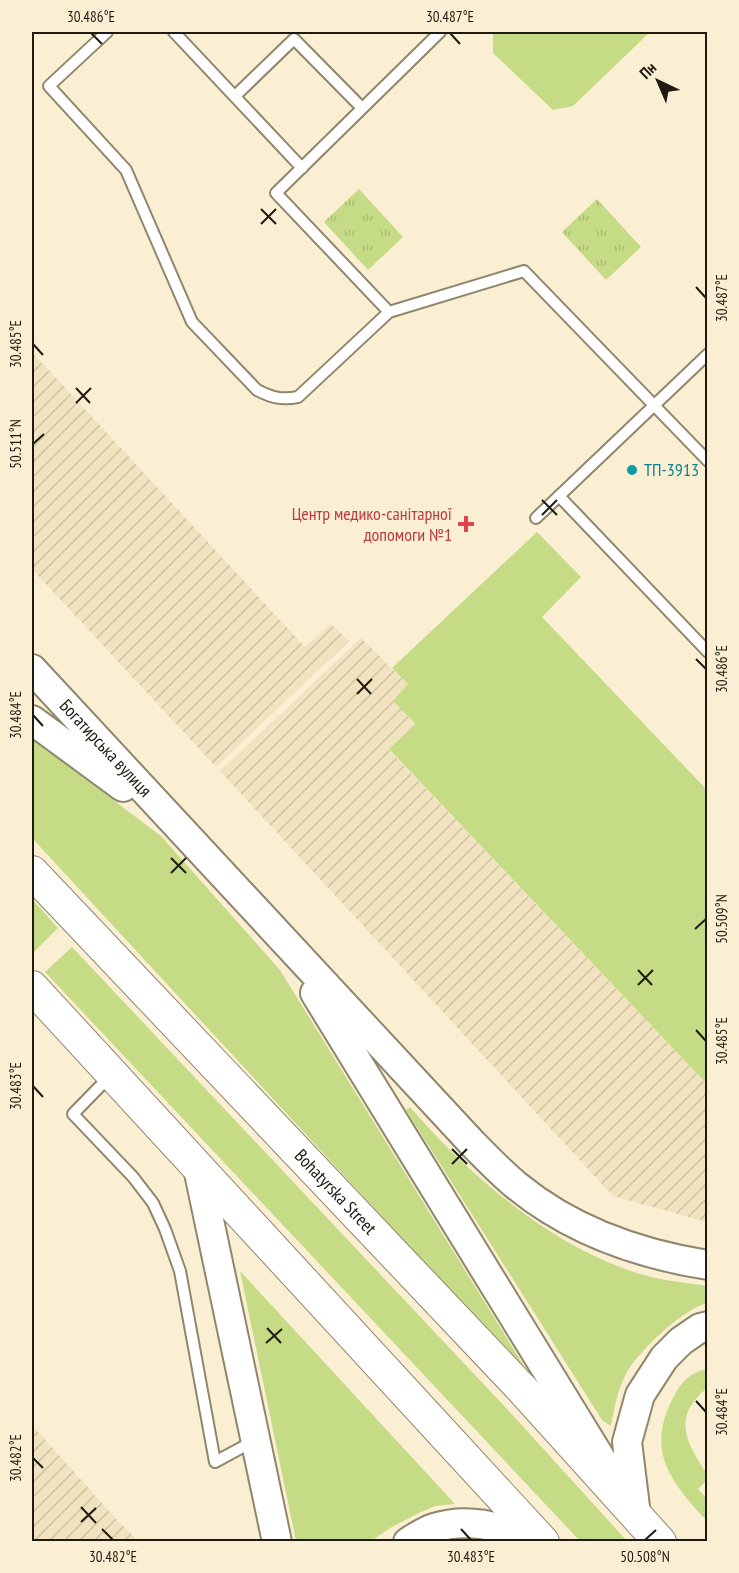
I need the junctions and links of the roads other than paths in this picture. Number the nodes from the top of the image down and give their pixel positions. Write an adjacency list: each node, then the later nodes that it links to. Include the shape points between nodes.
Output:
1 (107, 32): 7 (lane, via 49,86 126,170 192,322 257,390 270,398 298,397)
2 (174, 32): 4 (lane)
3 (440, 32): 5 (lane)
4 (235, 96): 5 (lane, via 294,39); 6 (lane)
5 (362, 108): 6 (lane)
6 (302, 168): 7 (lane, via 276,193)
7 (389, 312): 9 (lane, via 524,271)
8 (708, 354): 9 (lane)
9 (654, 406): 10 (lane); 11 (lane)
10 (708, 461)
11 (559, 496): 12 (lane); 13 (lane)
12 (536, 518)
13 (708, 652)
14 (32, 669): 16 (main road, Богатирська вулиця)
15 (32, 720): 16 (main road)
16 (180, 829): 18 (main road, Bohatyrska Street)
17 (32, 872): 25 (main road, Bohatyrska Street, via 522,1389)
18 (283, 941): 22 (main road, Bohatyrska Street, via 516,1186 553,1212 596,1234 647,1253); 25 (main road, Bohatyrska Street)
19 (32, 987): 20 (main road)
20 (112, 1074): 21 (main road); 24 (lane, via 73,1114 133,1177 153,1203 165,1229 180,1271 214,1462)
21 (198, 1168): 24 (main road); 29 (main road)
22 (708, 1265)
23 (705, 1329): 25 (main road, via 681,1341 664,1358 640,1395 627,1442)
24 (255, 1441): 26 (main road)
25 (636, 1515): 30 (main road, Bohatyrska Street)
26 (277, 1542)
27 (408, 1542): 28 (main road, via 434,1528 470,1522 517,1534)
28 (529, 1542)
29 (543, 1542)
30 (660, 1542)

